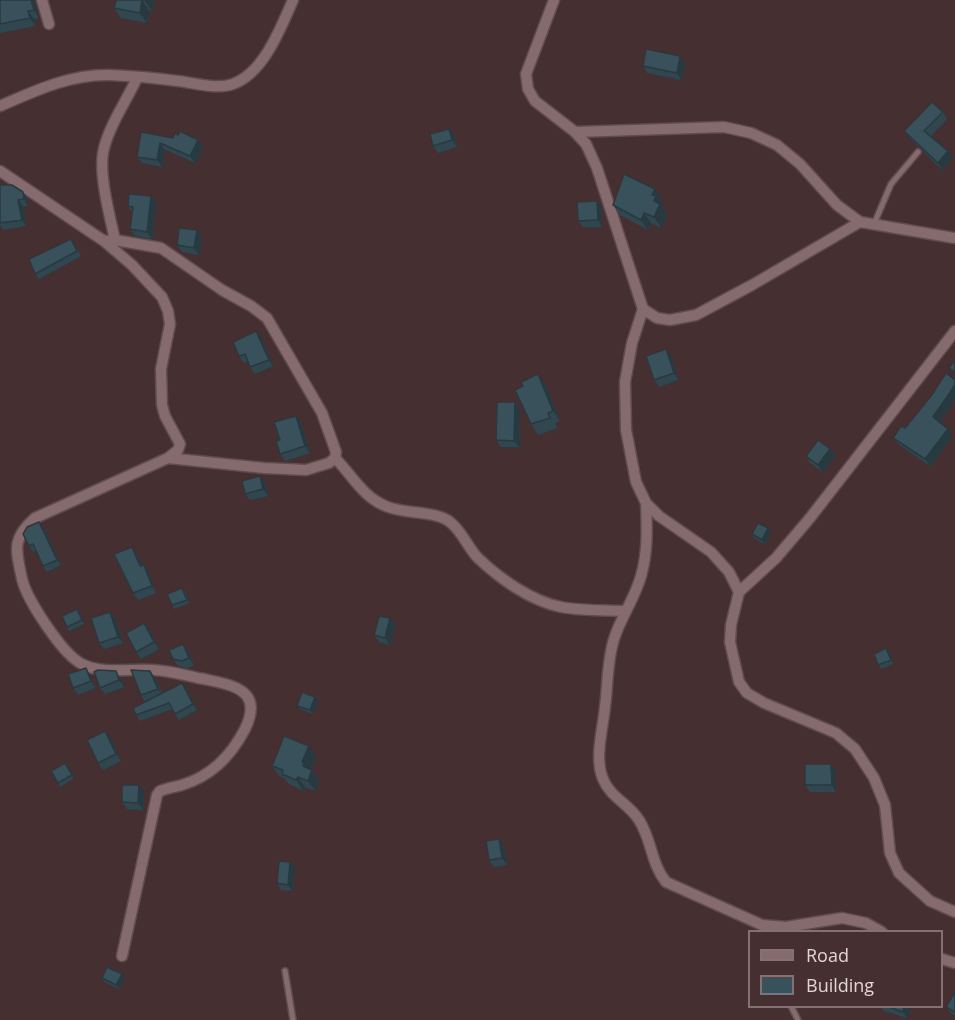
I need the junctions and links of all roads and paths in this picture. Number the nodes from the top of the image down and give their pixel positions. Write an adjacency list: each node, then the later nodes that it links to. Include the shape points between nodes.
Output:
1 (42, 0): 4 (street)
2 (293, 0): 5 (street, via 270,47 247,75 234,84)
3 (554, 0): 7 (street, via 526,74 528,89 535,101)
4 (49, 24)
5 (138, 78): 6 (street, via 77,78 35,90); 13 (street, via 103,153)
6 (1, 107)
7 (575, 132): 10 (street, via 724,127 751,133 777,145 837,205); 14 (street, via 597,168)
8 (918, 152): 11 (lane, via 891,184)
9 (0, 171): 13 (street)
10 (860, 222): 11 (street); 14 (street, via 696,315 670,320 657,318)
11 (874, 224): 12 (street)
12 (955, 237)
13 (110, 241): 16 (street, via 162,297 168,311 170,324 161,369 162,405 180,444); 17 (street, via 161,248 267,318 322,413 333,440)
14 (643, 309): 18 (street, via 625,382 626,430 636,482)
15 (955, 331): 19 (street, via 810,518 776,558)
16 (168, 458): 17 (street, via 306,470); 24 (street, via 35,518 22,529 17,546 24,587 35,609 81,664 156,670 234,685 245,692 251,706 236,745 215,769 157,795)
17 (335, 458): 20 (street, via 363,493 374,500 389,508 451,522 484,564 525,592 560,606)
18 (646, 503): 19 (street, via 711,552 729,572); 20 (street, via 647,552)
19 (739, 592): 21 (street, via 730,642 739,682 747,693 764,703 836,733 855,749 874,778 885,805 890,853 899,873 930,901)
20 (625, 612): 22 (street, via 607,669 601,770 609,790 638,819 658,872 666,882 762,925)
21 (955, 912)
22 (810, 927): 23 (street, via 842,918)
23 (878, 930)
24 (122, 956)
25 (285, 971): 26 (lane)
26 (294, 1020)

